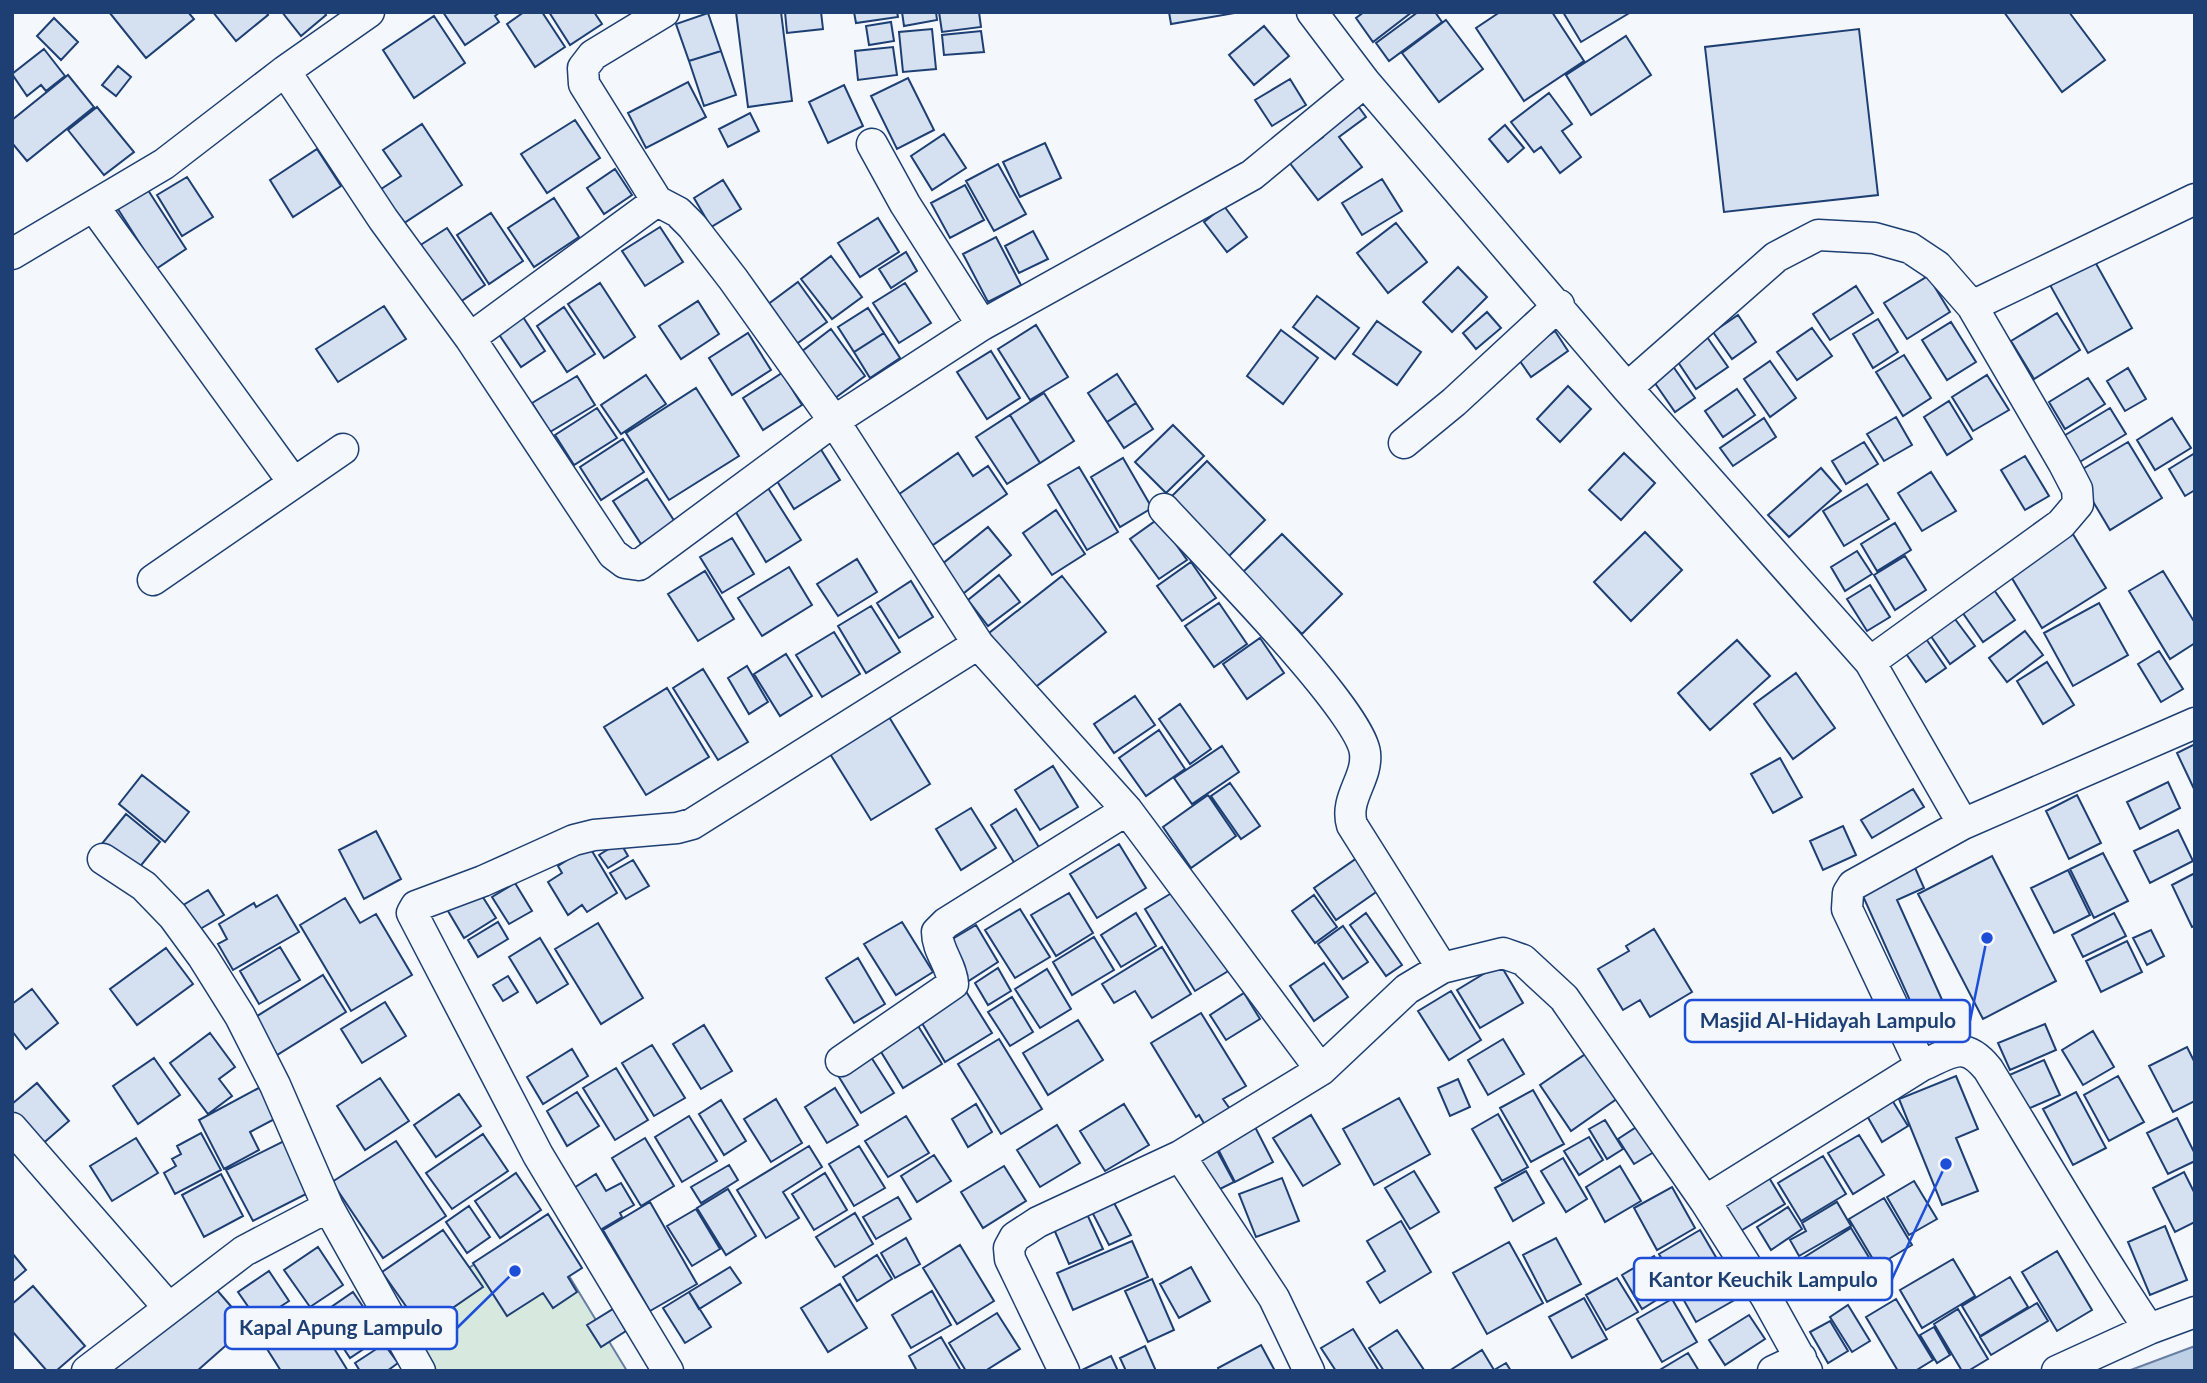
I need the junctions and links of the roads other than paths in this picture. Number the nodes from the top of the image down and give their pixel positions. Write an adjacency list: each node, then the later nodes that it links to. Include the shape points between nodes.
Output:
1 (369, 12): 4 (street)
2 (664, 12): 8 (street, via 593,55 583,68 584,84)
3 (1312, 12): 5 (street)
4 (285, 71): 9 (street, via 164,164); 14 (street, via 383,219)
5 (1365, 82): 11 (street); 13 (street, via 1252,175)
6 (872, 144): 13 (street)
7 (2195, 199): 12 (street)
8 (657, 201): 14 (street); 16 (street, via 692,226)
9 (94, 207): 10 (street); 19 (street)
10 (12, 254)
11 (1559, 305): 15 (street); 17 (street)
12 (1972, 306): 15 (street, via 1937,266 1910,248 1874,238 1818,235 1776,257); 23 (street, via 2064,464 2077,489 2078,503 2061,524)
13 (982, 325): 16 (street)
14 (470, 338): 16 (street, via 613,554 625,563 639,565 666,548)
15 (1627, 387): 23 (street)
16 (834, 421): 22 (street)
17 (1404, 443)
18 (343, 449): 19 (street)
19 (293, 482): 21 (street)
20 (1164, 509): 28 (street, via 1321,680 1360,738 1365,753 1351,801 1352,825)
21 (153, 580)
22 (978, 645): 25 (street); 42 (street, via 692,824 574,840 416,906 412,912 538,1155)
23 (1870, 662): 26 (street)
24 (2195, 723): 26 (street)
25 (1127, 810): 29 (street, via 946,923 937,932 937,941 953,984); 31 (street)
26 (1963, 824): 30 (street, via 1853,885 1848,893 1847,909)
27 (103, 859): 35 (street, via 145,886 204,957 275,1085)
28 (1442, 968): 31 (street, via 1406,989); 34 (street, via 1503,953 1523,960 1542,975 1592,1037)
29 (841, 1061)
30 (1921, 1066): 34 (street); 38 (street, via 1957,1050 1978,1056)
31 (1321, 1070): 33 (street)
32 (12, 1128): 36 (street)
33 (1180, 1157): 43 (street, via 1038,1222 1015,1237 1009,1248 1010,1259); 44 (street, via 1274,1298)
34 (1705, 1201): 39 (street)
35 (328, 1207): 36 (street, via 244,1251); 41 (street)
36 (168, 1307): 40 (street)
37 (2195, 1312): 38 (street)
38 (2149, 1329): 46 (street)
39 (1804, 1364): 45 (street)
40 (87, 1371)
41 (420, 1371)
42 (668, 1371)
43 (1064, 1371)
44 (1309, 1371)
45 (1773, 1371)
46 (2057, 1371)

